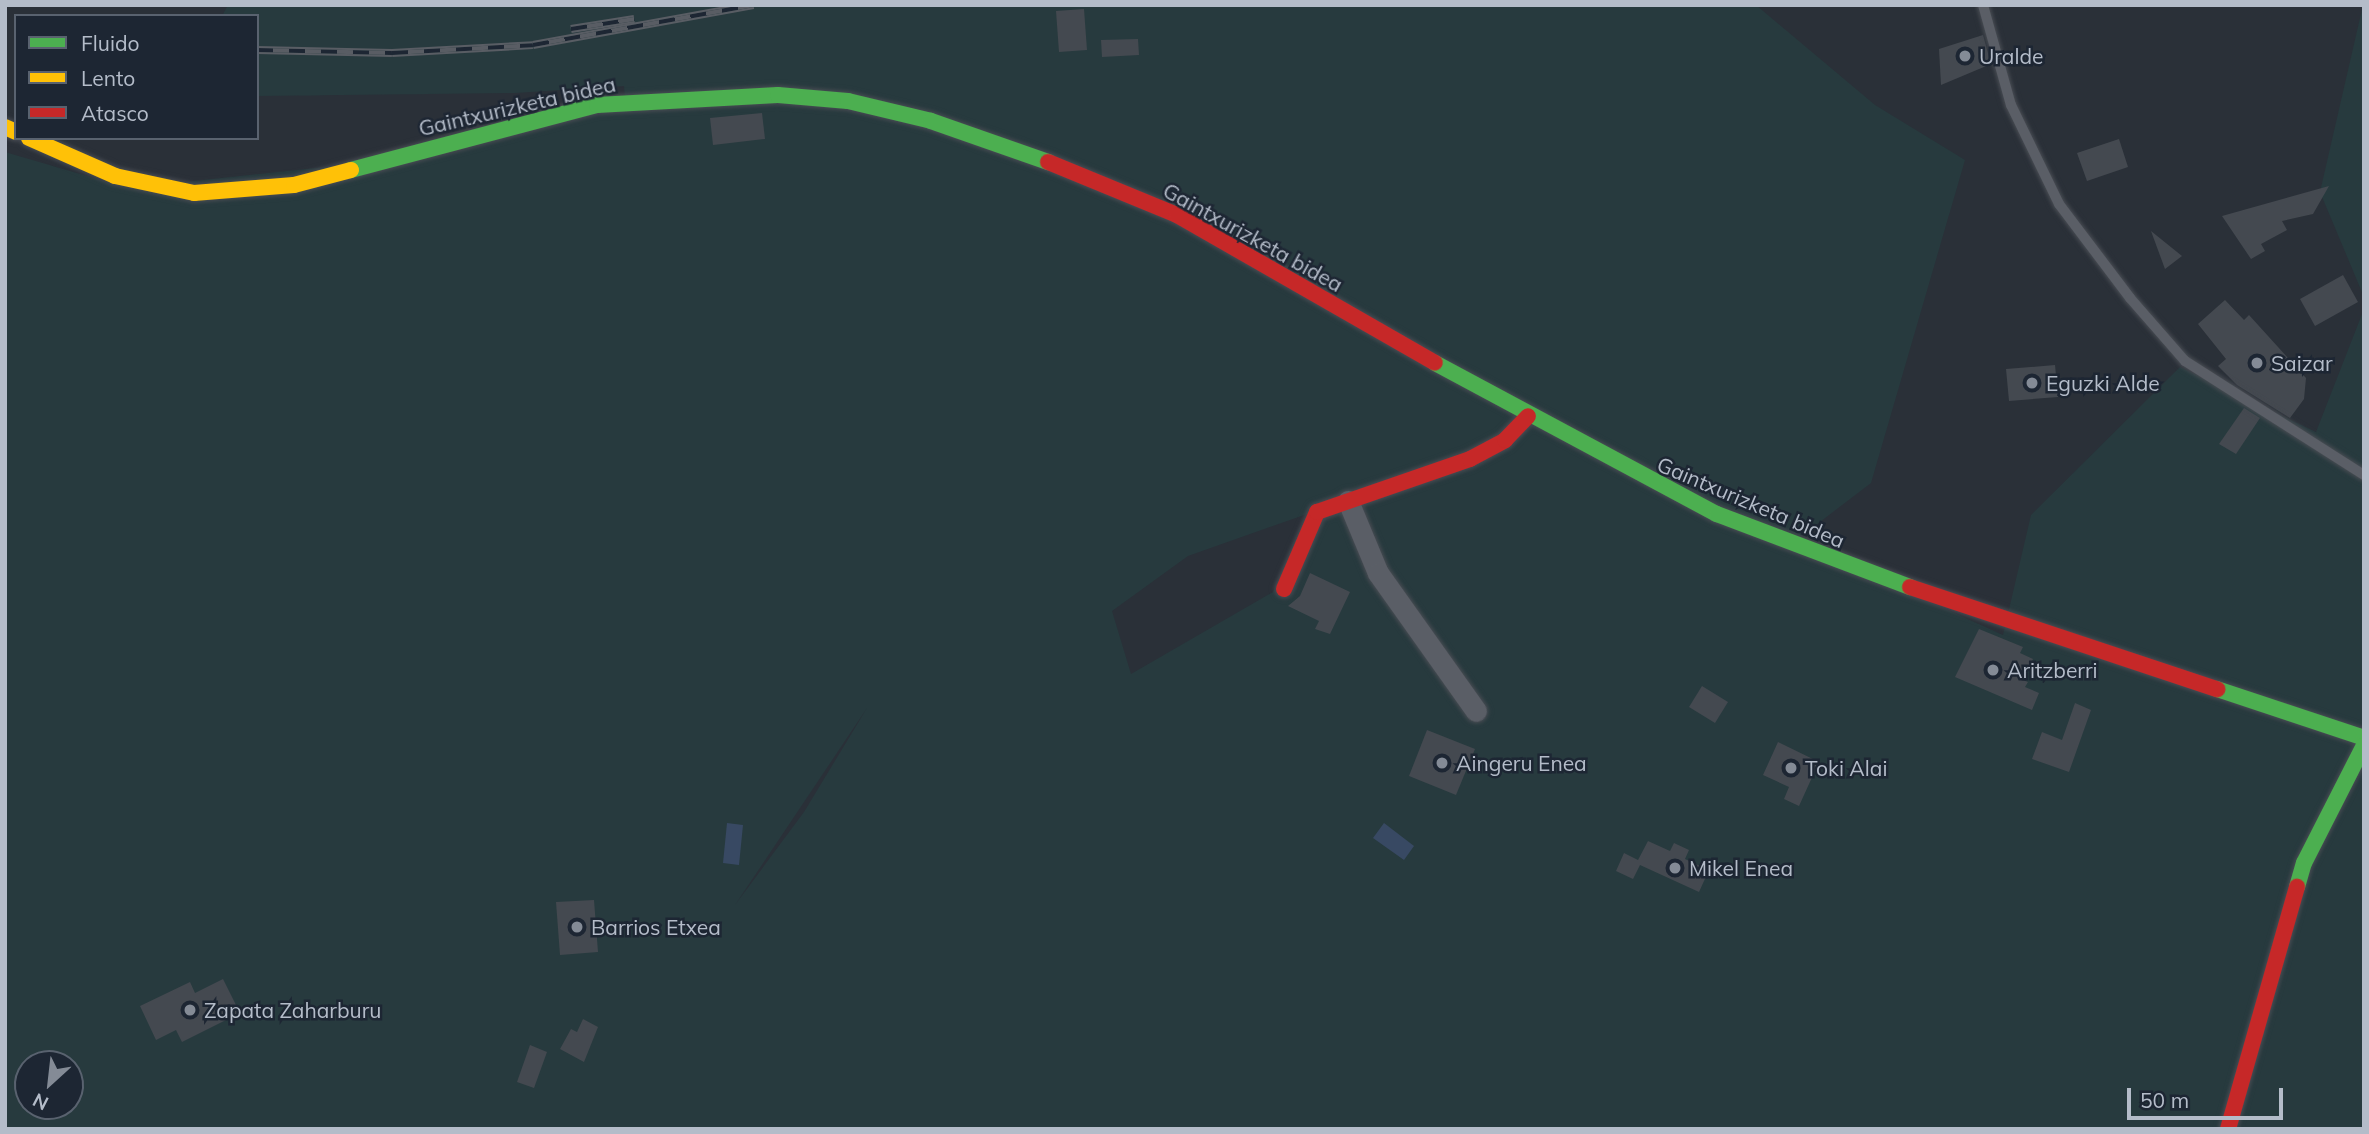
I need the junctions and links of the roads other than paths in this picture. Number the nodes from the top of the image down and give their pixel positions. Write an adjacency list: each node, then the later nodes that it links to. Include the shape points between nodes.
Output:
1 (1983, 5): 4 (lane, via 2011,105 2059,204 2130,298 2185,361)
2 (34, 140): 3 (main road, Gaintxurizketa bidea, via 135,182 226,193 294,185 597,104 733,94 848,101 931,121 1073,171 1177,215)
3 (1528, 416): 5 (main road, via 1505,440 1470,459); 8 (main road, Gaintxurizketa bidea, via 1641,478 1796,547)
4 (2364, 475)
5 (1348, 501): 6 (main road, via 1317,512); 7 (street, via 1378,573)
6 (1284, 589)
7 (1476, 711)
8 (2364, 737)
9 (2364, 746): 10 (main road, via 2304,863)
10 (2228, 1129)

